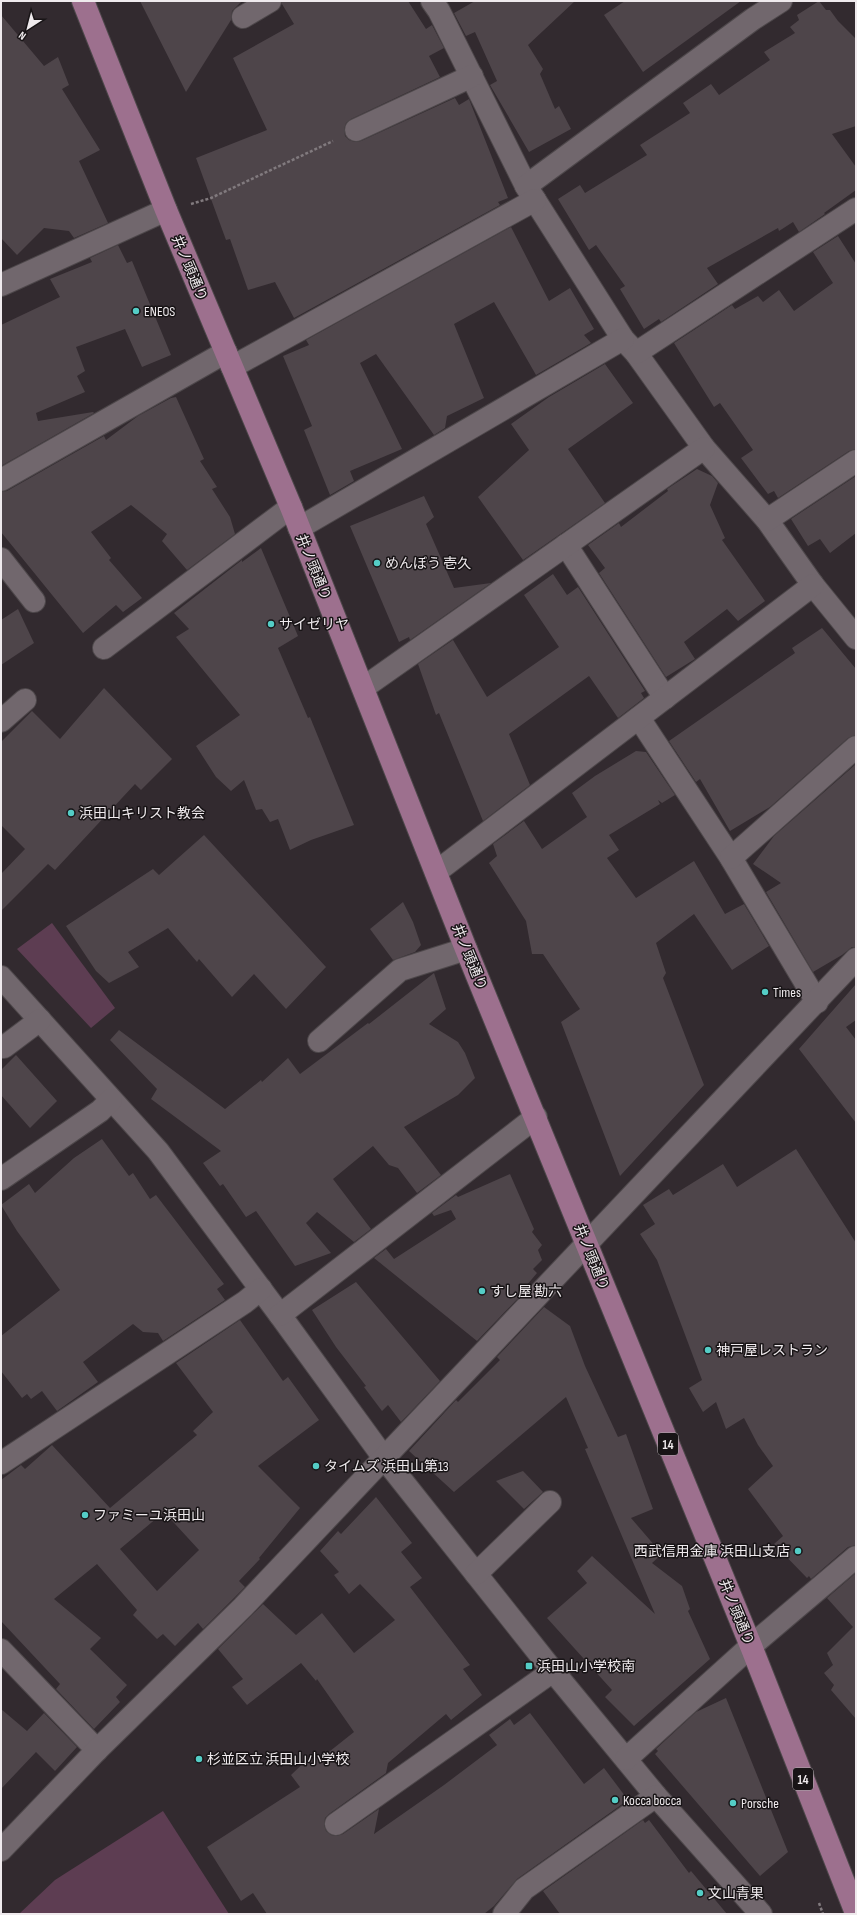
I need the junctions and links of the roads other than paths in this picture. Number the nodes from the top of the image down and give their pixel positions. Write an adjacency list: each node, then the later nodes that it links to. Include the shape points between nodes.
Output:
1 (83, 1): 10 (main road, 井ノ頭通り / 14)
2 (270, 1): 5 (street)
3 (780, 1): 8 (street)
4 (441, 4): 6 (street)
5 (243, 17)
6 (472, 76): 7 (street); 8 (street)
7 (356, 130)
8 (530, 193): 12 (street); 13 (street)
9 (856, 209): 12 (street)
10 (166, 210): 11 (street); 13 (main road, 井ノ頭通り / 14)
11 (1, 285)
12 (629, 346): 14 (street); 19 (street)
13 (229, 359): 16 (street); 17 (main road, 井ノ頭通り / 14)
14 (704, 448): 18 (street); 20 (street)
15 (856, 461): 18 (street)
16 (1, 480)
17 (291, 507): 19 (main road, 井ノ頭通り / 14); 25 (street)
18 (767, 520): 22 (street)
19 (299, 528): 26 (main road, 井ノ頭通り / 14)
20 (566, 545): 26 (street); 27 (street)
21 (1, 559): 23 (street)
22 (814, 585): 24 (street); 27 (street)
23 (34, 601)
24 (856, 638)
25 (104, 648)
26 (362, 688): 33 (main road, 井ノ頭通り / 14)
27 (665, 698): 29 (street)
28 (25, 700): 30 (street)
29 (639, 718): 32 (street); 33 (street)
30 (1, 720)
31 (856, 747): 32 (street)
32 (731, 858): 37 (street)
33 (436, 872): 34 (main road, 井ノ頭通り / 14)
34 (466, 948): 39 (street, via 400,970); 42 (main road, 井ノ頭通り / 14)
35 (856, 959): 37 (street)
36 (1, 977): 38 (street)
37 (817, 1002): 44 (street)
38 (40, 1020): 40 (street); 41 (street)
39 (319, 1041)
40 (4, 1047)
41 (111, 1100): 43 (street); 45 (street, via 158,1151)
42 (536, 1117): 44 (main road, 井ノ頭通り / 14); 46 (street)
43 (1, 1180)
44 (587, 1243): 48 (street); 52 (main road, 井ノ頭通り / 14)
45 (261, 1289): 46 (street); 47 (street)
46 (280, 1315): 48 (street)
47 (10, 1457)
48 (384, 1458): 51 (street); 55 (street, via 243,1607)
49 (550, 1502): 51 (street)
50 (856, 1557): 52 (street)
51 (476, 1574): 54 (street)
52 (751, 1646): 56 (street); 60 (main road, 井ノ頭通り / 14)
53 (1, 1650): 55 (street)
54 (553, 1671): 56 (street); 58 (street)
55 (97, 1750): 59 (street)
56 (626, 1759): 57 (street)
57 (656, 1796): 61 (street, via 524,1889); 62 (street)
58 (336, 1824)
59 (1, 1850)
60 (856, 1913)
61 (504, 1914)
62 (759, 1914)

